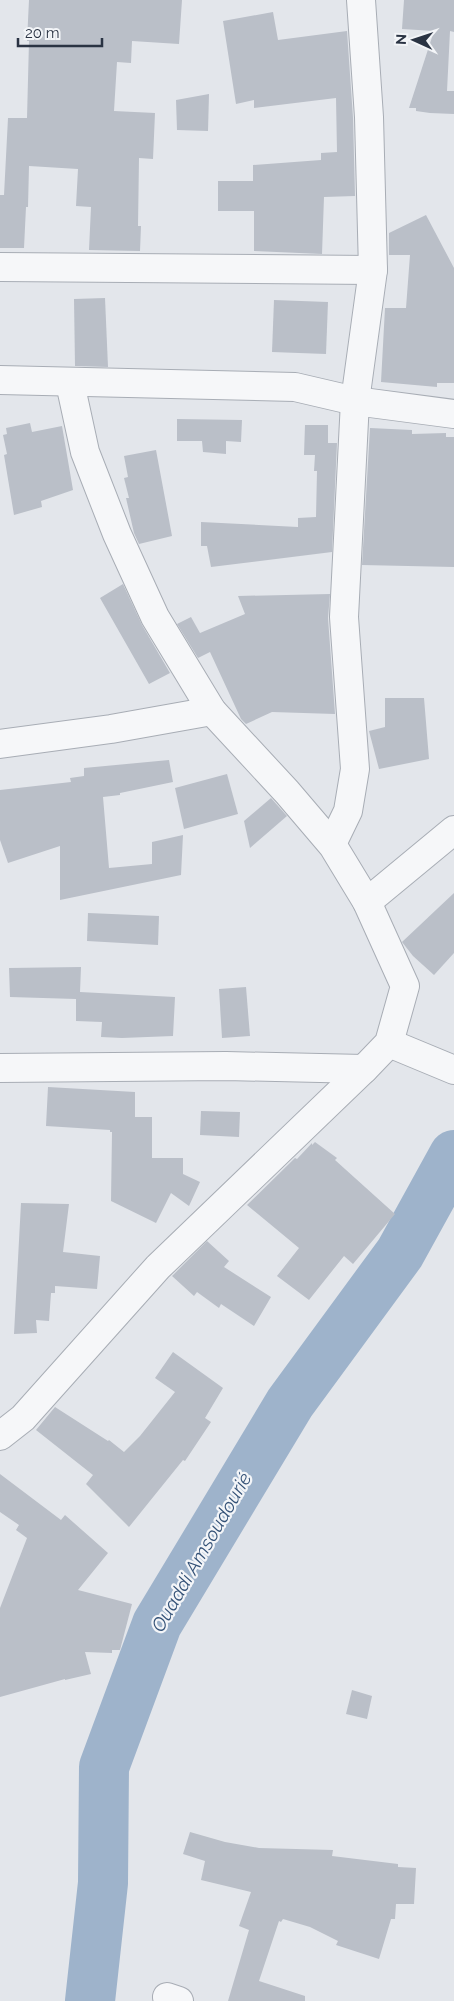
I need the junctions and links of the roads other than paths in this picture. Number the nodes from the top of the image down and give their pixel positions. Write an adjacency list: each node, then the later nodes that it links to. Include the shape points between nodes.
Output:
1 (361, 0): 3 (street, via 369,117)
2 (0, 267): 3 (street)
3 (373, 270): 6 (street)
4 (0, 380): 5 (street)
5 (70, 383): 6 (street, via 295,387); 8 (street, via 85,452 117,534 154,617)
6 (355, 401): 7 (street); 11 (street, via 344,617 355,768 348,811)
7 (454, 414)
8 (212, 711): 9 (street); 11 (street)
9 (0, 744)
10 (454, 830): 12 (street)
11 (332, 844): 12 (street)
12 (367, 902): 13 (street, via 405,986)
13 (389, 1043): 15 (street); 16 (street)
14 (0, 1068): 15 (street, via 226,1066)
15 (364, 1069): 17 (street, via 158,1267 22,1418)
16 (454, 1070)
17 (0, 1436)

